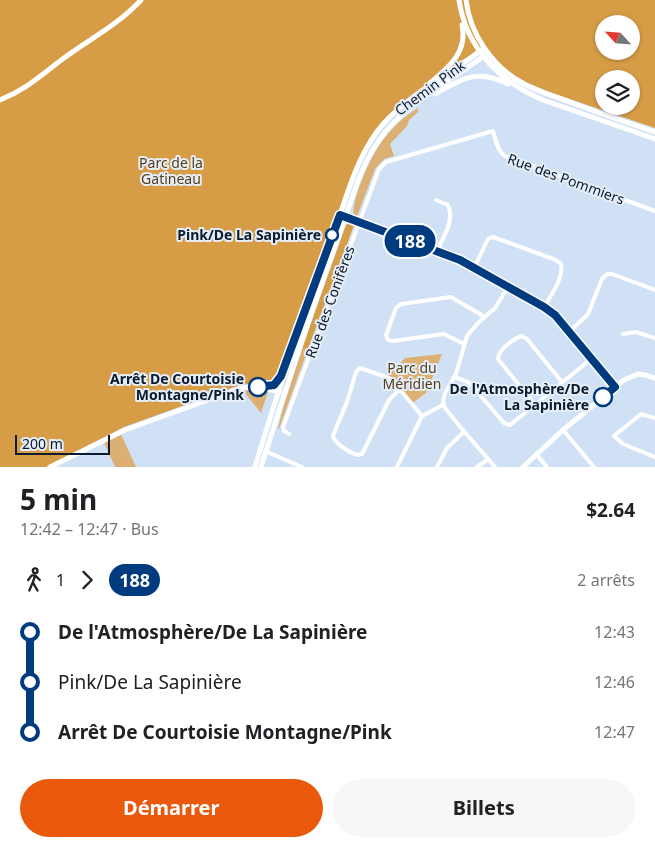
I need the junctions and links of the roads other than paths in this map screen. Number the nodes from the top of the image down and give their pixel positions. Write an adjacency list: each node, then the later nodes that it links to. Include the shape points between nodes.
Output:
1 (141, 0): 7 (main road, via 121,19 20,92)
2 (459, 0): 4 (main road)
3 (466, 0): 5 (main road, via 470,21)
4 (460, 7): 5 (main road, via 469,34); 8 (main road, via 464,34 459,53 450,66)
5 (484, 52): 6 (main road, via 492,68); 8 (main road, Chemin Pink); 9 (main road, Chemin Pink); 11 (main road, via 523,84)
6 (531, 94): 9 (main road, via 494,78 477,75 464,78); 12 (main road)
7 (0, 100)
8 (410, 100): 15 (main road, Chemin Pink, via 384,123 370,143 358,165)
9 (416, 104): 15 (main road, Chemin Pink, via 396,120 375,146)
10 (493, 131): 14 (street, Rue des Pommiers, via 498,151 505,158); 16 (street, Rue des Conifères, via 386,162 379,169)
11 (655, 132)
12 (655, 139)
13 (436, 200): 17 (street, via 448,205 450,218)
14 (655, 211)
15 (343, 216): 16 (street); 23 (main road, Chemin Pink); 35 (main road, Chemin Pink)
16 (360, 222): 17 (street); 42 (street, Rue des Conifères, via 283,427)
17 (436, 251): 18 (street)
18 (474, 268): 19 (street); 21 (street, via 488,240 493,237 556,260 561,264 561,272)
19 (508, 287): 21 (street); 22 (street)
20 (655, 290): 24 (street, via 607,274 588,314)
21 (544, 307): 24 (street)
22 (485, 317): 27 (street, via 472,329); 27 (street, via 448,297 401,304 396,308 386,336 393,341 444,334)
23 (300, 323): 32 (main road, via 279,379 274,385); 35 (main road, Chemin Pink)
24 (569, 332): 28 (street)
25 (623, 334): 26 (street, via 636,332)
26 (655, 338)
27 (464, 344): 29 (street)
28 (591, 359): 31 (street); 33 (street)
29 (454, 377): 36 (street, via 468,382 506,425 512,424); 37 (street, via 445,393)
30 (655, 378): 33 (main road, via 635,375)
31 (562, 382): 36 (street); 36 (street, via 522,336 499,352 498,359)
32 (258, 387): 35 (main road); 47 (main road, via 241,388 120,432)
33 (615, 387): 40 (main road)
34 (399, 390): 34 (street, via 387,377 365,369 358,370 334,433 335,441 356,455 362,454 389,400); 38 (street)
35 (281, 392): 43 (main road, Chemin Pink)
36 (535, 404)
37 (443, 405): 38 (street); 41 (street)
38 (422, 416): 51 (street)
39 (655, 418): 45 (street, via 642,414 614,436 623,444)
40 (564, 430): 44 (main road); 57 (street)
41 (464, 432): 46 (street); 52 (street, via 446,448)
42 (289, 434)
43 (263, 450): 48 (main road, Chemin Pink); 49 (main road, Chemin Pink); 50 (street)
44 (536, 454): 55 (main road); 56 (street)
45 (655, 458)
46 (487, 460): 53 (street); 54 (street)
47 (53, 467)
48 (255, 467)
49 (261, 467)
50 (302, 467)
51 (396, 467)
52 (437, 467)
53 (477, 467)
54 (494, 467)
55 (523, 467)
56 (547, 467)
57 (594, 467)

